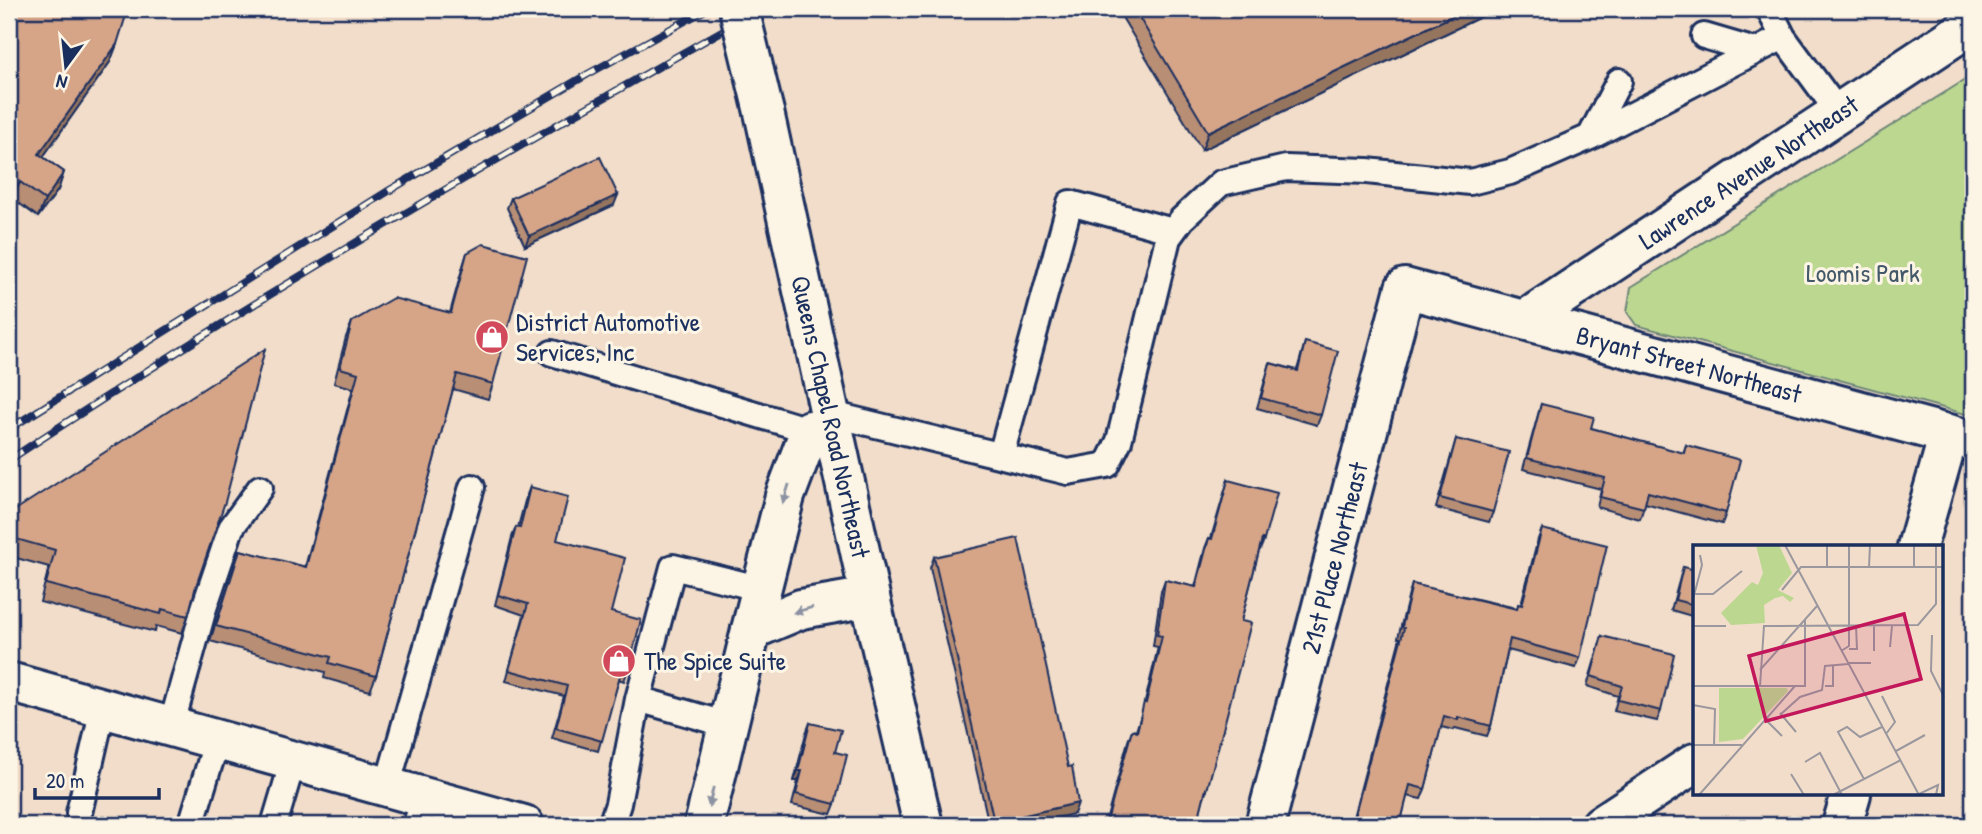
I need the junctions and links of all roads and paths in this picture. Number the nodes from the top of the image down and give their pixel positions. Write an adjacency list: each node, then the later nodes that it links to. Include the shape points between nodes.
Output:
1 (739, 9): 14 (street, Queens Chapel Road Northeast, bridge, via 764,112)
2 (1769, 9): 5 (lane)
3 (1973, 24): 8 (street, Lawrence Avenue Northeast)
4 (1704, 36): 6 (lane)
5 (1783, 37): 6 (lane); 8 (lane)
6 (1755, 51): 9 (lane)
7 (1619, 81): 9 (lane)
8 (1839, 113): 12 (street, Lawrence Avenue Northeast)
9 (1590, 137): 10 (lane, via 1510,172 1470,182 1367,170 1286,168 1221,183)
10 (1174, 230): 16 (lane, via 1168,238 1119,441 1107,465 1068,472); 16 (lane, via 1070,203)
11 (1405, 288): 12 (street, Bryant Street Northeast); 41 (street, 21st Place Northeast)
12 (1525, 320): 15 (street, Bryant Street Northeast)
13 (552, 353): 14 (lane)
14 (826, 428): 16 (lane); 20 (street, one-way to 20, via 785,496); 21 (street, Queens Chapel Road Northeast)
15 (1961, 437): 19 (street)
16 (1001, 455)
17 (472, 487): 31 (lane)
18 (260, 488): 27 (lane, via 231,528)
19 (1918, 545)
20 (762, 589): 22 (street); 24 (lane, via 673,567)
21 (870, 597): 22 (street, one-way to 22, via 801,609); 40 (street, Queens Chapel Road Northeast)
22 (751, 630): 26 (street)
23 (9, 682): 25 (street)
24 (638, 699): 26 (lane); 38 (lane)
25 (103, 708): 27 (street); 34 (lane)
26 (728, 726): 39 (street, one-way to 39)
27 (171, 727): 28 (street)
28 (218, 740): 29 (street); 35 (lane)
29 (293, 761): 31 (street); 36 (lane)
30 (1693, 764): 42 (street)
31 (387, 787): 33 (street)
32 (1850, 796): 43 (street)
33 (420, 811): 37 (street)
34 (79, 813)
35 (191, 825)
36 (274, 825)
37 (524, 825)
38 (611, 825)
39 (704, 825)
40 (923, 825)
41 (1265, 825)
42 (1601, 825)
43 (1842, 825)

